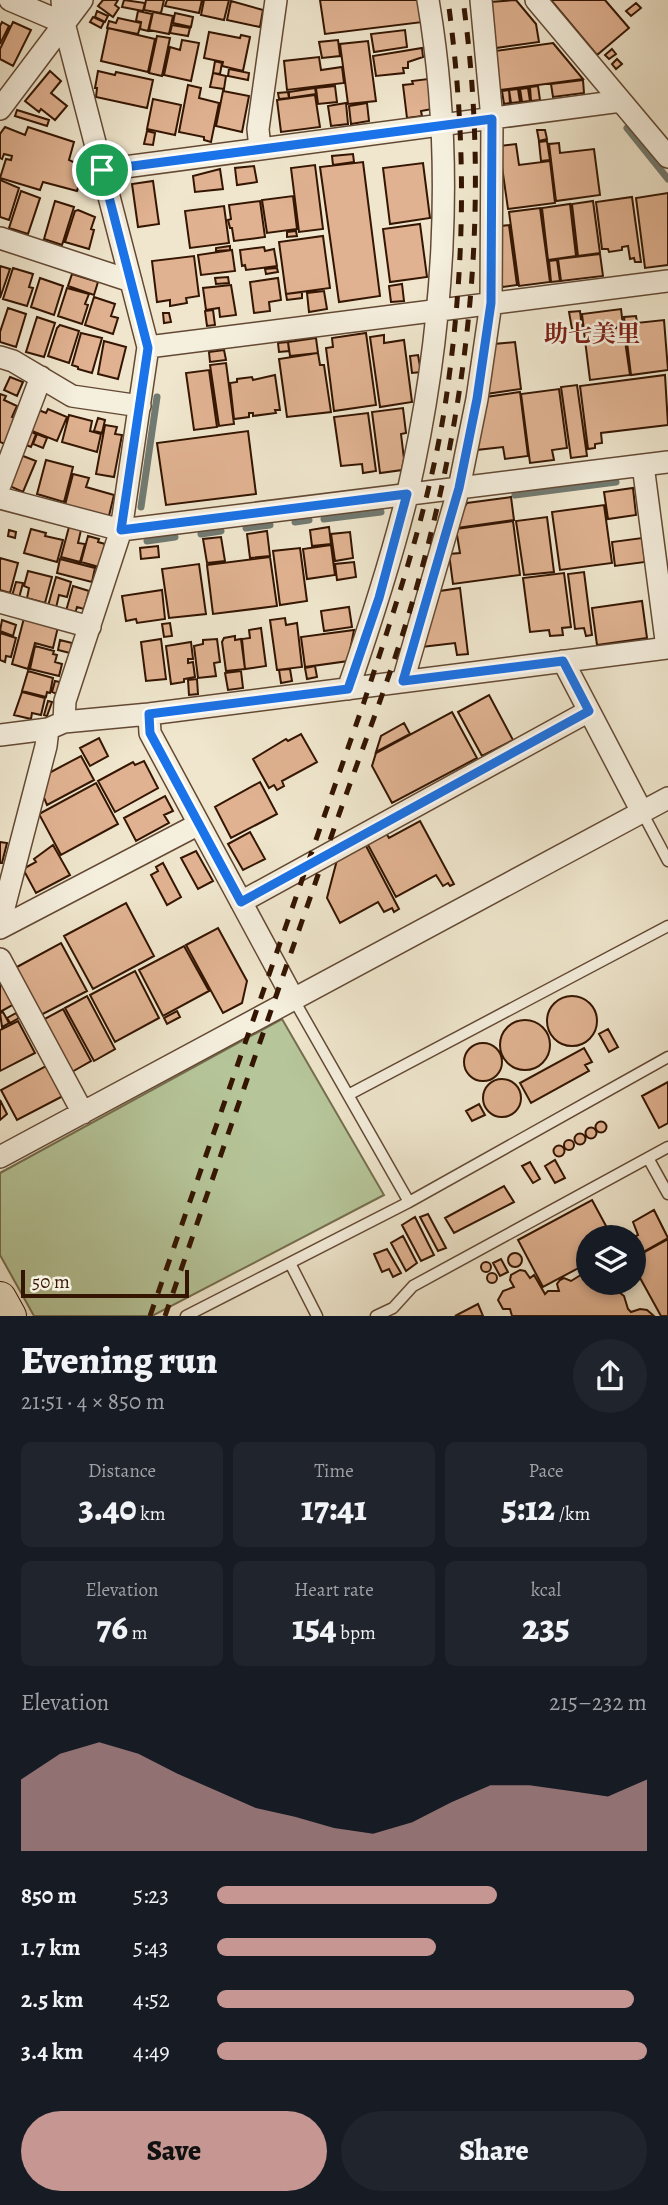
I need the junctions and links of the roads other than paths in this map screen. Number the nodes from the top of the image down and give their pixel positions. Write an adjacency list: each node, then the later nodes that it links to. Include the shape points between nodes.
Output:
1 (62, 0): 8 (street)
2 (82, 0): 8 (street)
3 (276, 0): 13 (street, via 258,129)
4 (428, 0): 12 (street)
5 (481, 0): 11 (street)
6 (536, 0): 9 (street)
7 (20, 2): 8 (street)
8 (64, 23): 10 (street); 15 (street)
9 (621, 101): 11 (street); 14 (street)
10 (0, 109)
11 (492, 119): 12 (street); 19 (street)
12 (442, 126): 13 (street); 20 (street)
13 (260, 149): 15 (street)
14 (668, 157)
15 (102, 170): 17 (street)
16 (0, 238): 17 (street)
17 (131, 281): 21 (street)
18 (668, 281): 19 (street)
19 (491, 303): 20 (street); 28 (street)
20 (438, 310): 21 (street); 29 (street)
21 (148, 348): 24 (street)
22 (0, 356): 23 (street)
23 (41, 377): 24 (street, via 72,396); 27 (street)
24 (140, 406): 31 (street)
25 (668, 462): 26 (street)
26 (643, 465): 28 (street); 34 (street)
27 (0, 485)
28 (459, 488): 29 (street); 36 (street)
29 (407, 494): 31 (street); 37 (street)
30 (0, 498): 31 (street)
31 (121, 530): 33 (street)
32 (0, 602): 33 (street)
33 (90, 627): 40 (street)
34 (667, 648): 35 (street)
35 (563, 661): 36 (street); 38 (street)
36 (403, 681): 37 (street)
37 (348, 689): 39 (street)
38 (589, 711): 43 (street); 46 (street)
39 (149, 714): 40 (street); 44 (street, via 150,733)
40 (56, 726): 41 (street); 47 (street, via 46,746)
41 (0, 735)
42 (668, 798): 43 (street)
43 (642, 812): 45 (lane); 50 (street)
44 (199, 824): 46 (street); 47 (street)
45 (668, 861)
46 (241, 902): 50 (street)
47 (0, 925)
48 (668, 926): 52 (lane)
49 (0, 959): 53 (street)
50 (293, 1000): 52 (lane); 53 (street)
51 (668, 1057): 58 (lane)
52 (348, 1095): 58 (lane)
53 (83, 1113): 55 (street)
54 (668, 1147): 56 (lane)
55 (0, 1157)
56 (648, 1158): 57 (lane); 64 (lane, via 413,1286 393,1308)
57 (668, 1194)
58 (409, 1202): 59 (lane)
59 (290, 1263): 62 (lane); 63 (lane)
60 (0, 1298): 61 (main road)
61 (10, 1316)
62 (186, 1316)
63 (317, 1316)
64 (376, 1316)

